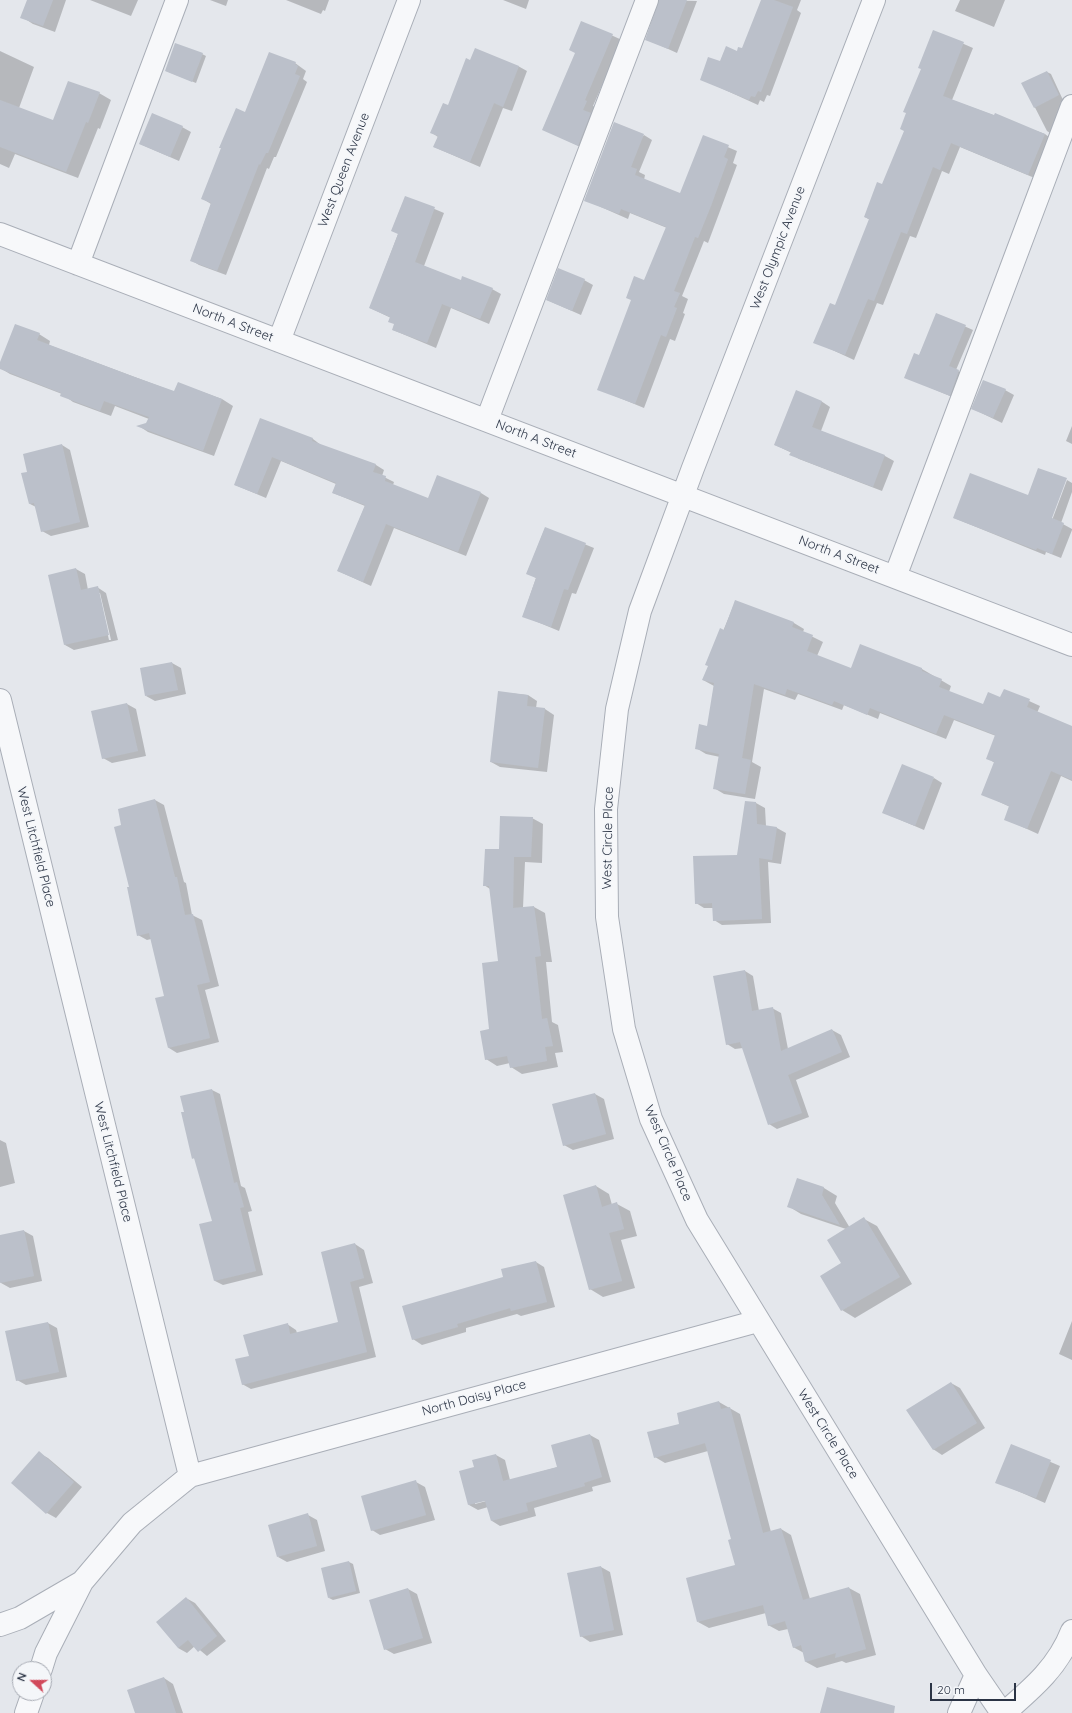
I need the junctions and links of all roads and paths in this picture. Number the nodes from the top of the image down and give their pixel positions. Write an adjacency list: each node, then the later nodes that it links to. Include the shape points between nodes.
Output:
1 (177, 0): 7 (street)
2 (409, 0): 8 (street, West Queen Avenue)
3 (647, 0): 9 (street)
4 (874, 0): 10 (street, West Olympic Avenue)
5 (1072, 106): 11 (street)
6 (0, 234): 7 (street, North A Street)
7 (78, 264): 8 (street, North A Street)
8 (279, 341): 9 (street, North A Street)
9 (487, 420): 10 (street, North A Street)
10 (683, 496): 11 (street, North A Street); 14 (street, West Circle Place, via 640,611 617,709 606,809 607,917 624,1029 651,1119 696,1220)
11 (895, 577): 12 (street, North A Street)
12 (1072, 645)
13 (0, 700): 15 (street, West Litchfield Place)
14 (758, 1321): 15 (street, North Daisy Place); 20 (street, West Circle Place)
15 (190, 1476): 16 (street, via 132,1523)
16 (82, 1582): 17 (street, via 20,1618); 19 (street)
17 (0, 1625)
18 (1072, 1631): 24 (street, via 1066,1645 1039,1683)
19 (44, 1661)
20 (976, 1675): 23 (street); 24 (street, West Circle Place)
21 (30, 1701): 22 (street)
22 (26, 1713)
23 (959, 1713)
24 (1003, 1713)

